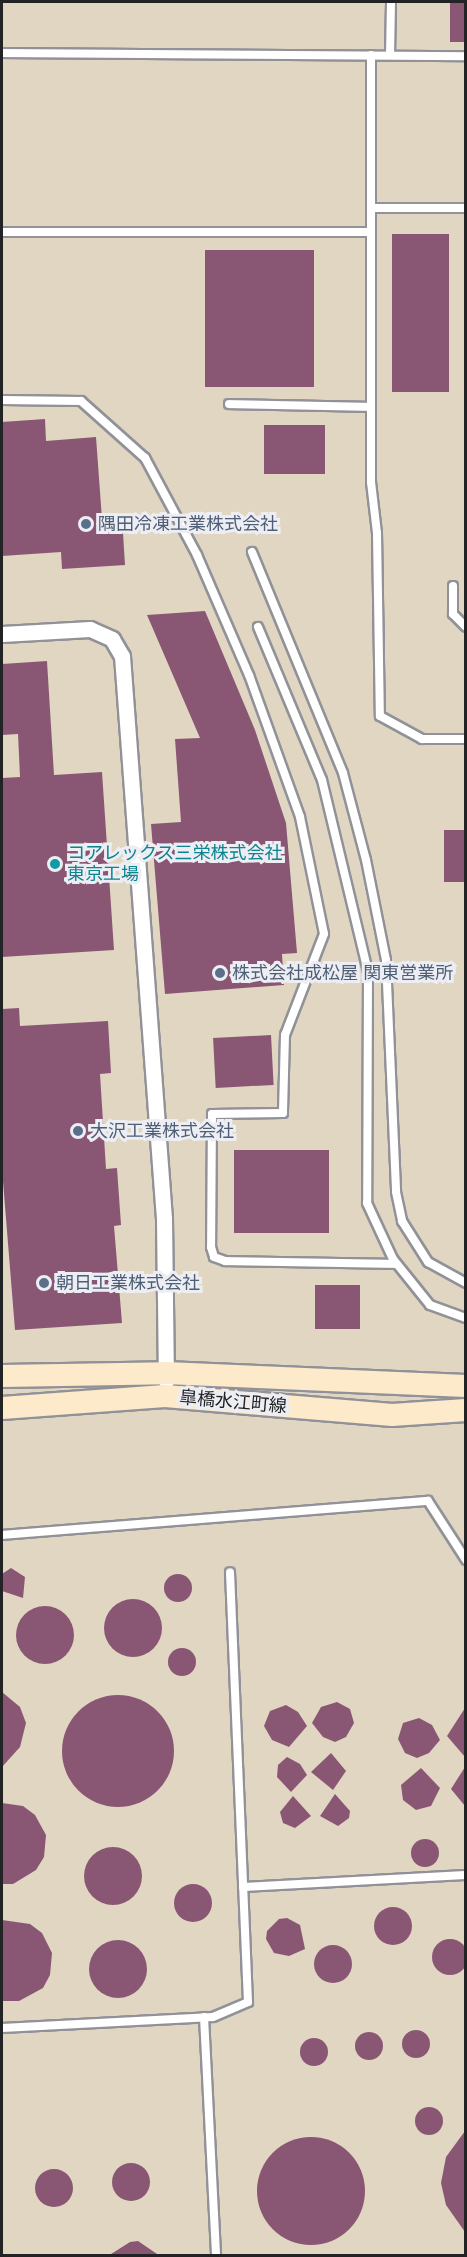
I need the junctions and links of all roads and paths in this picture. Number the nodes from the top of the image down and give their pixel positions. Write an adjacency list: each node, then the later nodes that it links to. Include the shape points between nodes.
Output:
1 (391, 2): 4 (lane)
2 (2, 53): 3 (lane)
3 (371, 56): 4 (lane); 6 (lane)
4 (390, 56): 5 (lane)
5 (465, 56)
6 (372, 208): 7 (lane); 9 (lane)
7 (465, 208)
8 (2, 232): 9 (lane)
9 (371, 232): 12 (lane)
10 (2, 400): 19 (lane, via 81,401 145,458 202,566 249,675 300,817 324,934 285,1035 283,1113 212,1114 214,1257 225,1261)
11 (229, 404): 12 (lane)
12 (371, 407): 18 (lane, via 380,716 422,739)
13 (252, 552): 20 (lane, via 343,772 366,860 386,960 396,1192 402,1221 428,1262)
14 (453, 586): 16 (lane, via 453,614)
15 (258, 627): 19 (lane, via 322,780 368,972 367,1203)
16 (465, 627)
17 (2, 634): 22 (street, via 90,629 112,639 122,657 164,1219)
18 (465, 739)
19 (396, 1264): 21 (lane, via 430,1305)
20 (465, 1283)
21 (465, 1318)
22 (166, 1373): 23 (street, 皐橋水江町線); 24 (street, 皐橋水江町線); 25 (street)
23 (2, 1376)
24 (465, 1386)
25 (165, 1396): 26 (street, 皐橋水江町線); 27 (street, 皐橋水江町線, via 392,1415)
26 (2, 1408)
27 (465, 1410)
28 (2, 1535): 29 (lane, via 428,1501)
29 (465, 1560)
30 (230, 1572): 32 (lane)
31 (465, 1875): 32 (lane)
32 (243, 1887): 33 (lane, via 248,2002)
33 (204, 2017): 34 (lane); 35 (lane)
34 (2, 2028)
35 (216, 2256)

